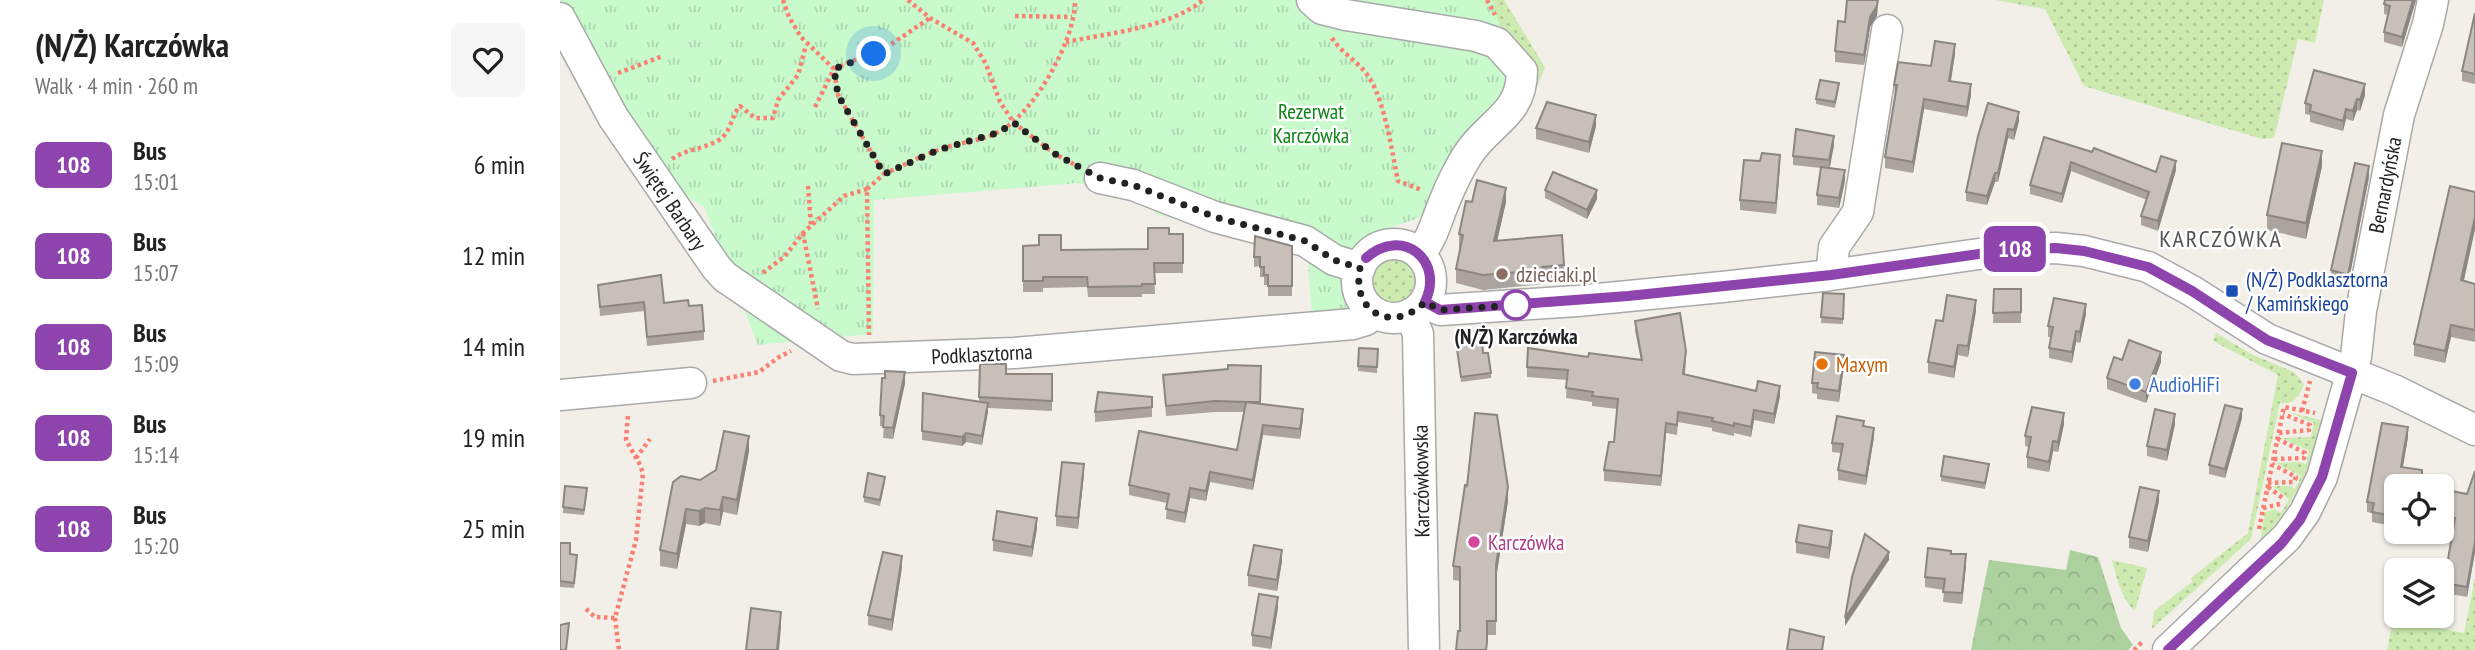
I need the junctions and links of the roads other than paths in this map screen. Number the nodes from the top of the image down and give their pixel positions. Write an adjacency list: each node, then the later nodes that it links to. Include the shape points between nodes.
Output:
1 (2433, 0): 12 (street, Bernardyńska, via 2399,115)
2 (1317, 4): 6 (street, via 1357,17 1476,36 1497,43 1522,71 1514,105 1469,153 1429,242)
3 (560, 18): 11 (street, Świętej Barbary, via 613,117 716,267)
4 (1887, 30): 8 (street, via 1858,212 1834,247)
5 (1100, 178): 7 (street, via 1305,241 1334,260)
6 (1419, 254): 7 (street, via 1409,247 1386,245 1375,250); 9 (street, via 1431,277 1430,290)
7 (1360, 268): 10 (street, via 1358,288)
8 (1831, 275): 9 (street, Podklasztorna, via 1604,298); 12 (street, Podklasztorna, via 2014,249 2084,251 2148,267 2267,340)
9 (1417, 308): 10 (street, Podklasztorna, via 1395,318); 16 (street, Karczówkowska)
10 (1374, 312): 11 (street, Podklasztorna, via 1353,324 1014,353 867,360 841,356)
11 (825, 345)
12 (2352, 373): 15 (street, Podklasztorna); 17 (street, Bernardyńska, via 2322,477 2300,520 2281,544)
13 (691, 383): 14 (street)
14 (560, 395)
15 (2475, 430)
16 (1424, 650)
17 (2168, 650)

